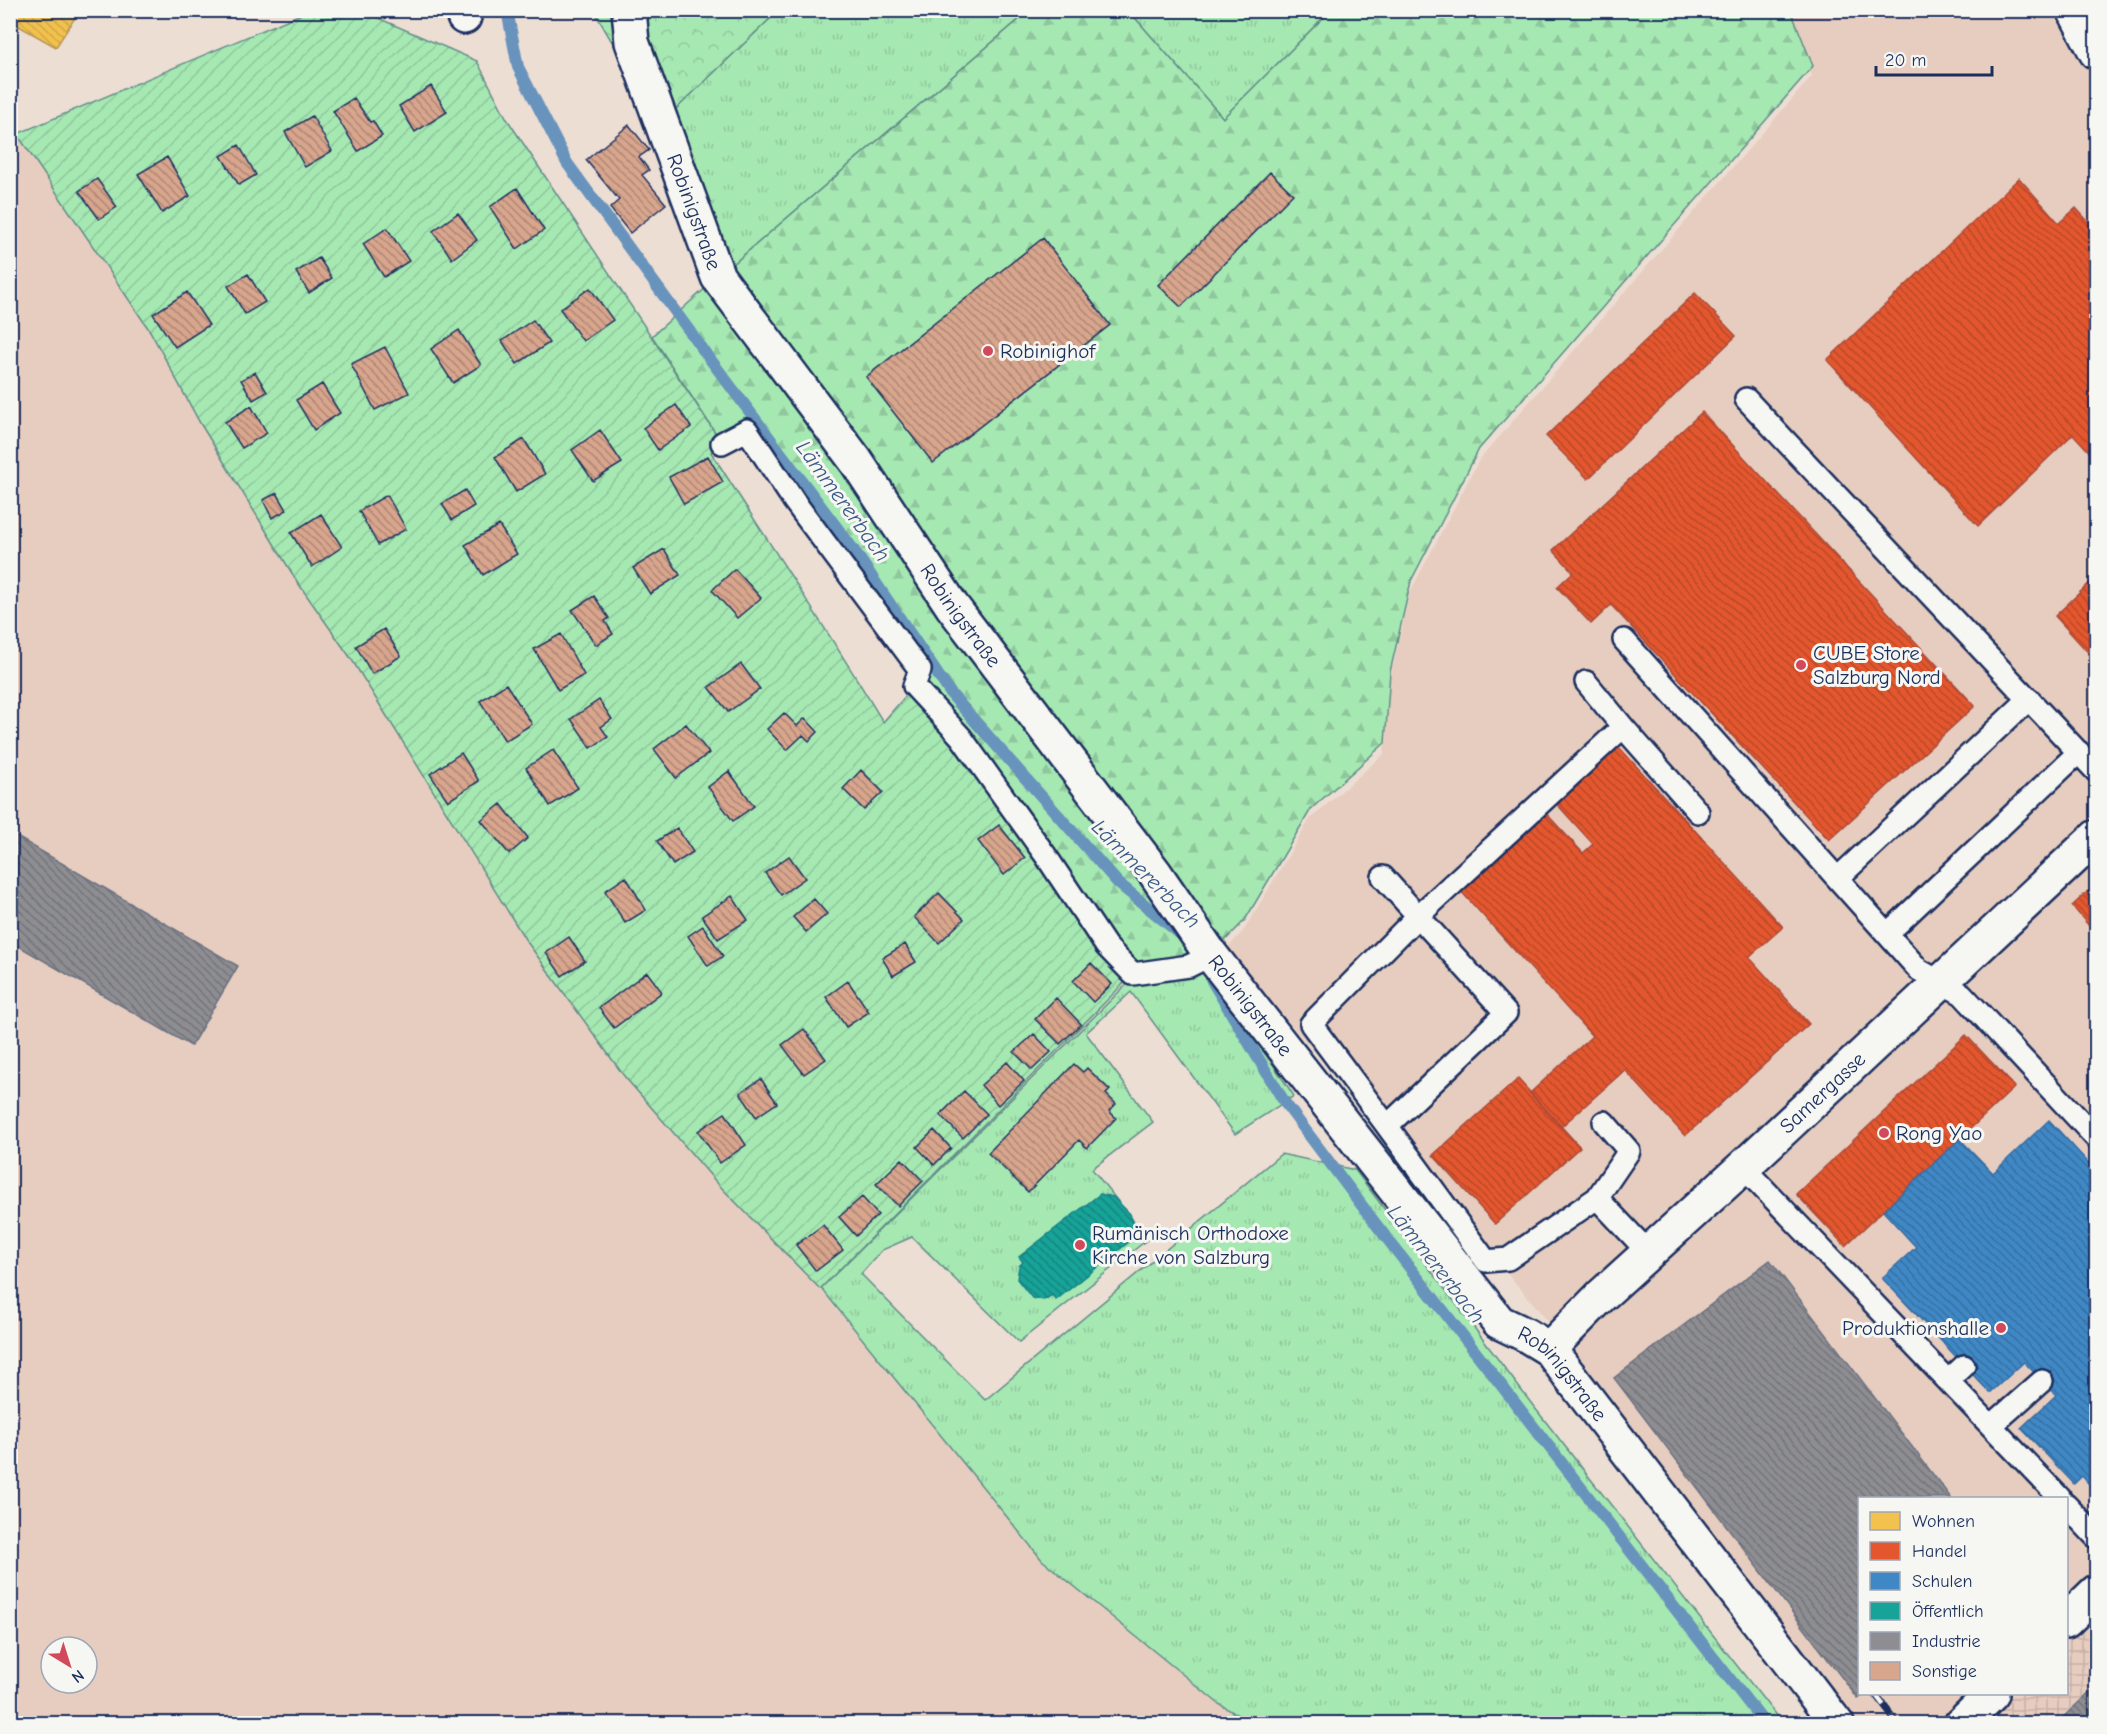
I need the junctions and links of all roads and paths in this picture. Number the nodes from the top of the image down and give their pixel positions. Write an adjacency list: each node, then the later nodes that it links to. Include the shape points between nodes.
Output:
1 (629, 10): 18 (street, Robinigstraße, via 632,42 718,277 856,461 952,606 1148,864)
2 (2074, 10): 3 (street)
3 (2097, 52)
4 (1746, 399): 8 (lane)
5 (722, 443): 18 (lane, via 747,430 794,501 920,670 914,686 961,737 1106,946 1133,974)
6 (1624, 640): 15 (lane)
7 (1587, 682): 9 (lane)
8 (2029, 699): 10 (lane); 15 (lane)
9 (1623, 727): 12 (lane); 16 (lane)
10 (2079, 752): 11 (lane); 17 (lane)
11 (2097, 771)
12 (1698, 812)
13 (2097, 837): 19 (street, Samergasse)
14 (1383, 877): 16 (lane)
15 (1838, 878): 17 (lane)
16 (1418, 916): 21 (lane, via 1311,1024); 21 (lane, via 1506,1013)
17 (1887, 933): 19 (lane, via 1918,970)
18 (1200, 960): 26 (street, Robinigstraße, via 1499,1322)
19 (1942, 983): 22 (lane, via 1962,994); 23 (street, Samergasse)
20 (1604, 1122): 24 (lane, via 1629,1150)
21 (1387, 1125): 24 (lane, via 1486,1262 1508,1259)
22 (2097, 1138)
23 (1743, 1167): 25 (street, Samergasse); 28 (lane)
24 (1597, 1198): 25 (lane)
25 (1649, 1253): 26 (street, Samergasse)
26 (1549, 1349): 37 (street, Robinigstraße)
27 (1964, 1366): 28 (lane)
28 (1948, 1381): 30 (lane)
29 (2042, 1381): 30 (lane)
30 (1992, 1426): 31 (lane)
31 (2059, 1497)
32 (2068, 1506): 33 (lane)
33 (2097, 1537)
34 (2097, 1592): 35 (street)
35 (2068, 1620)
36 (1991, 1695): 38 (street)
37 (1837, 1724)
38 (1961, 1724)

